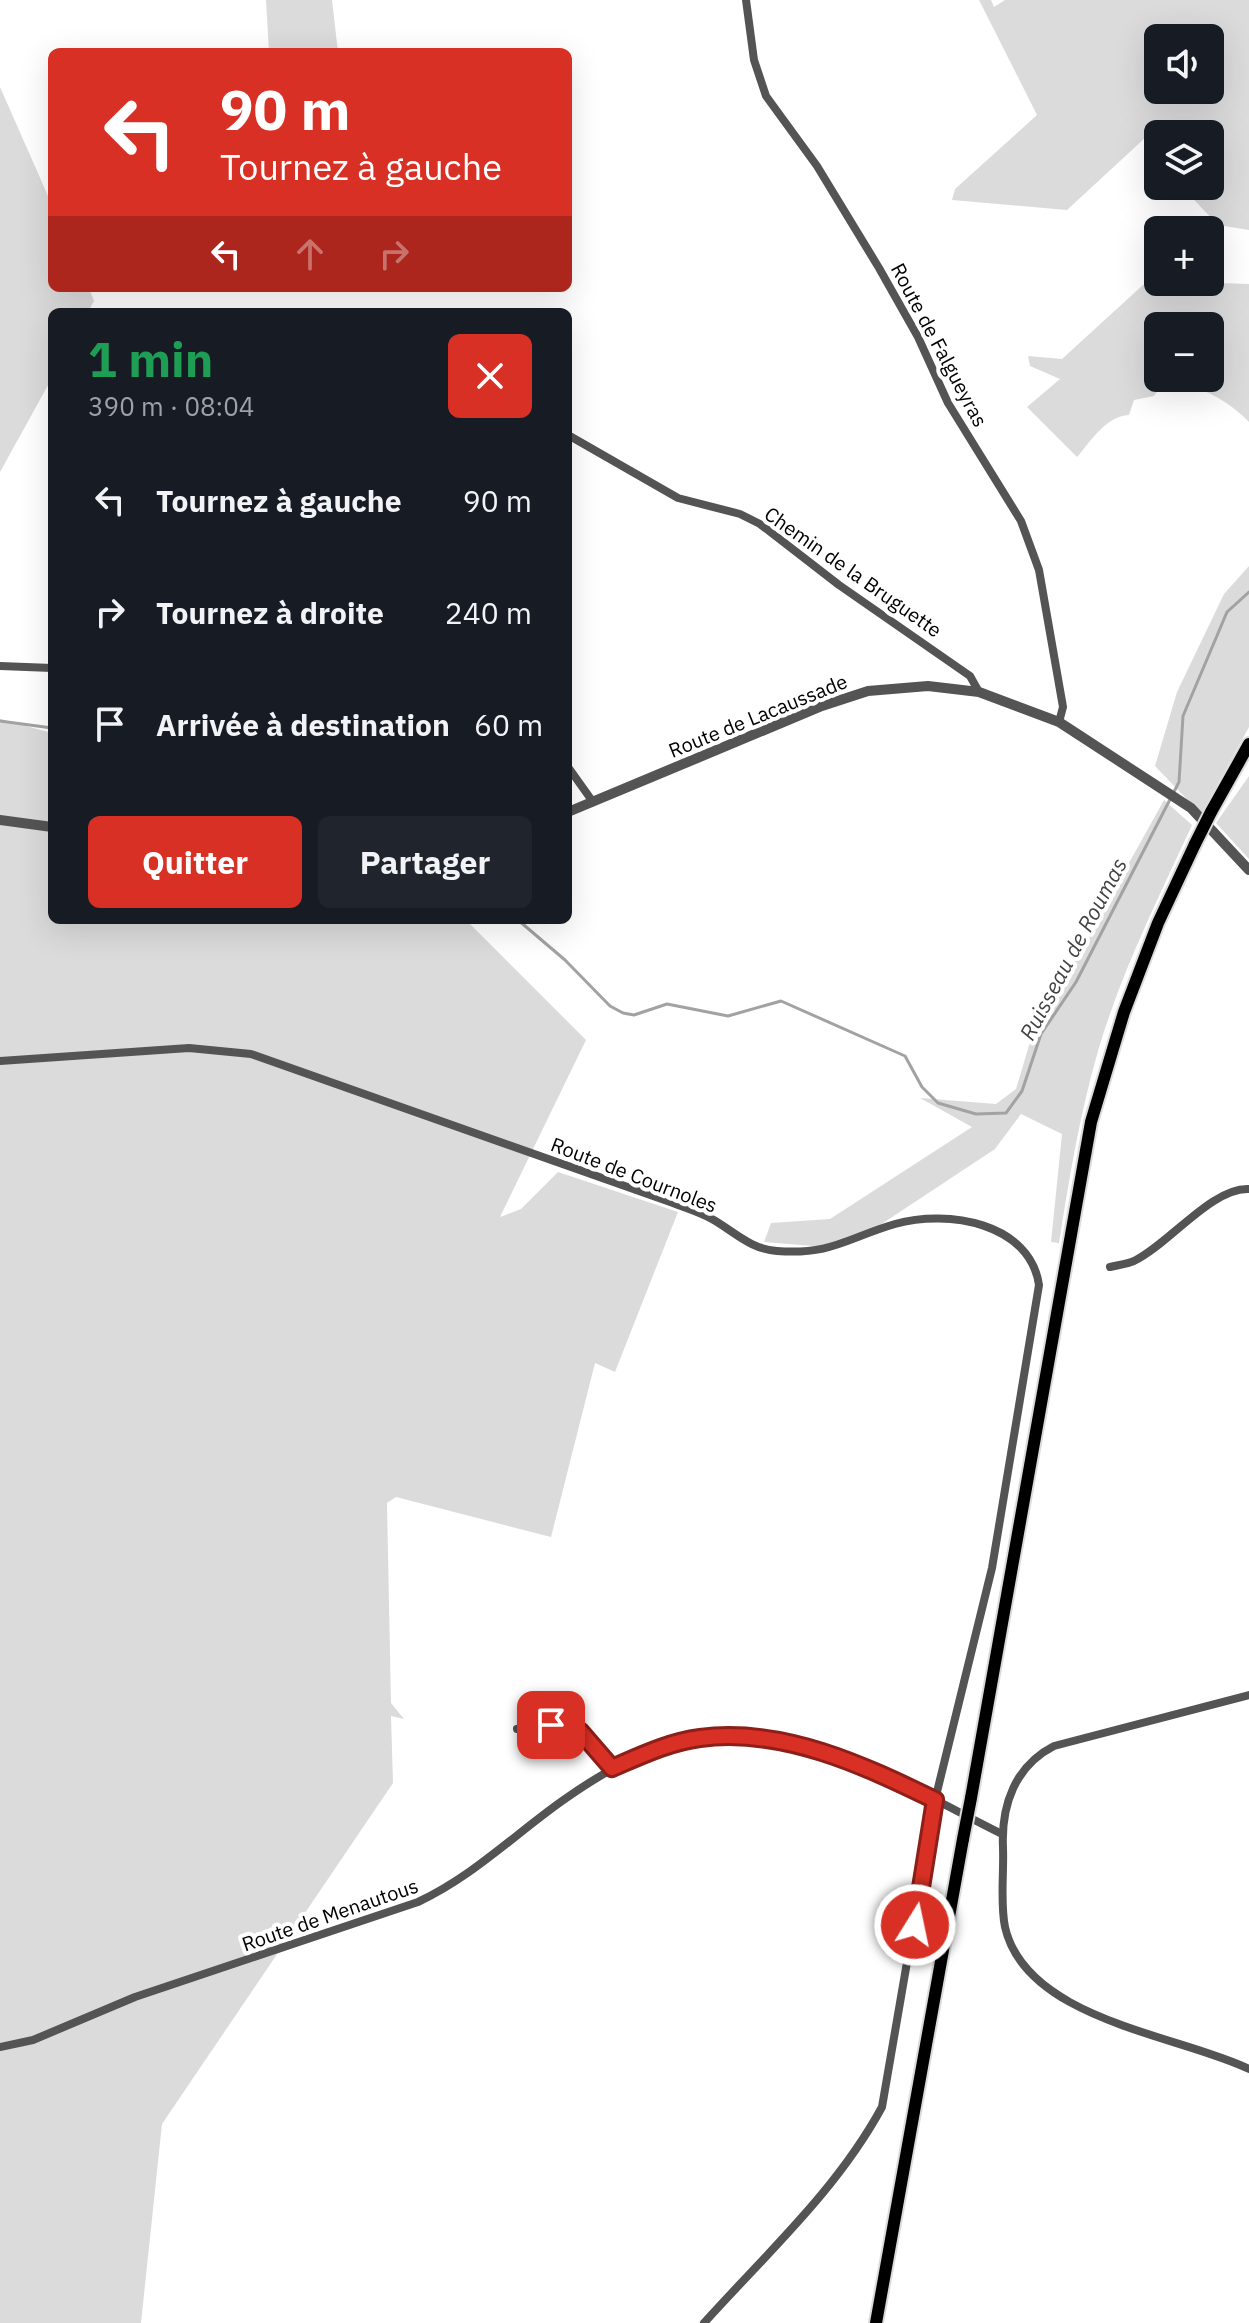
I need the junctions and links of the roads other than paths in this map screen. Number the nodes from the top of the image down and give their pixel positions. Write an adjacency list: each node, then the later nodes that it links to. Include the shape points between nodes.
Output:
1 (746, 0): 6 (street, Route de Falgueyras, via 754,60 766,96 817,166 879,268 948,403 1021,521 1039,570 1063,707)
2 (572, 437): 5 (street, Chemin de la Bruguette, via 678,498 760,524 970,676)
3 (0, 666): 4 (street)
4 (48, 668)
5 (979, 692): 6 (street, Route de Lacaussade); 9 (street, Route de Lacaussade, via 928,686 868,691)
6 (1059, 722): 13 (street, Route de Lacaussade, via 1191,808)
7 (1249, 744): 25 (main road, bridge, via 1158,923 1091,1122)
8 (572, 773): 9 (street)
9 (593, 802): 10 (street, Route de Lacaussade)
10 (572, 810)
11 (0, 820): 12 (street)
12 (48, 826)
13 (1249, 870)
14 (0, 1061): 20 (street, Route de Cournoles, via 189,1048 251,1054 673,1203 711,1219 758,1249 829,1250 896,1224 933,1219 982,1225 1025,1248 1036,1264 1039,1285 992,1568)
15 (1249, 1189): 16 (street, via 1220,1198 1143,1256)
16 (1110, 1267)
17 (1249, 1695): 21 (street, via 1054,1746 1035,1756 1020,1771)
18 (517, 1729): 19 (street, via 570,1727 590,1740)
19 (612, 1768): 20 (street, Route de Menautous, via 699,1738 751,1738 804,1746 868,1767); 22 (street, Route de Menautous, via 449,1888 135,1997 33,2040)
20 (935, 1800): 21 (street, Route de Menautous); 24 (street, Route de Cournoles, via 882,2107 862,2143 810,2209)
21 (1002, 1834): 23 (street, via 1005,1926 1015,1953 1032,1974 1105,2020)
22 (0, 2047)
23 (1249, 2069)
24 (704, 2323)
25 (876, 2323)

